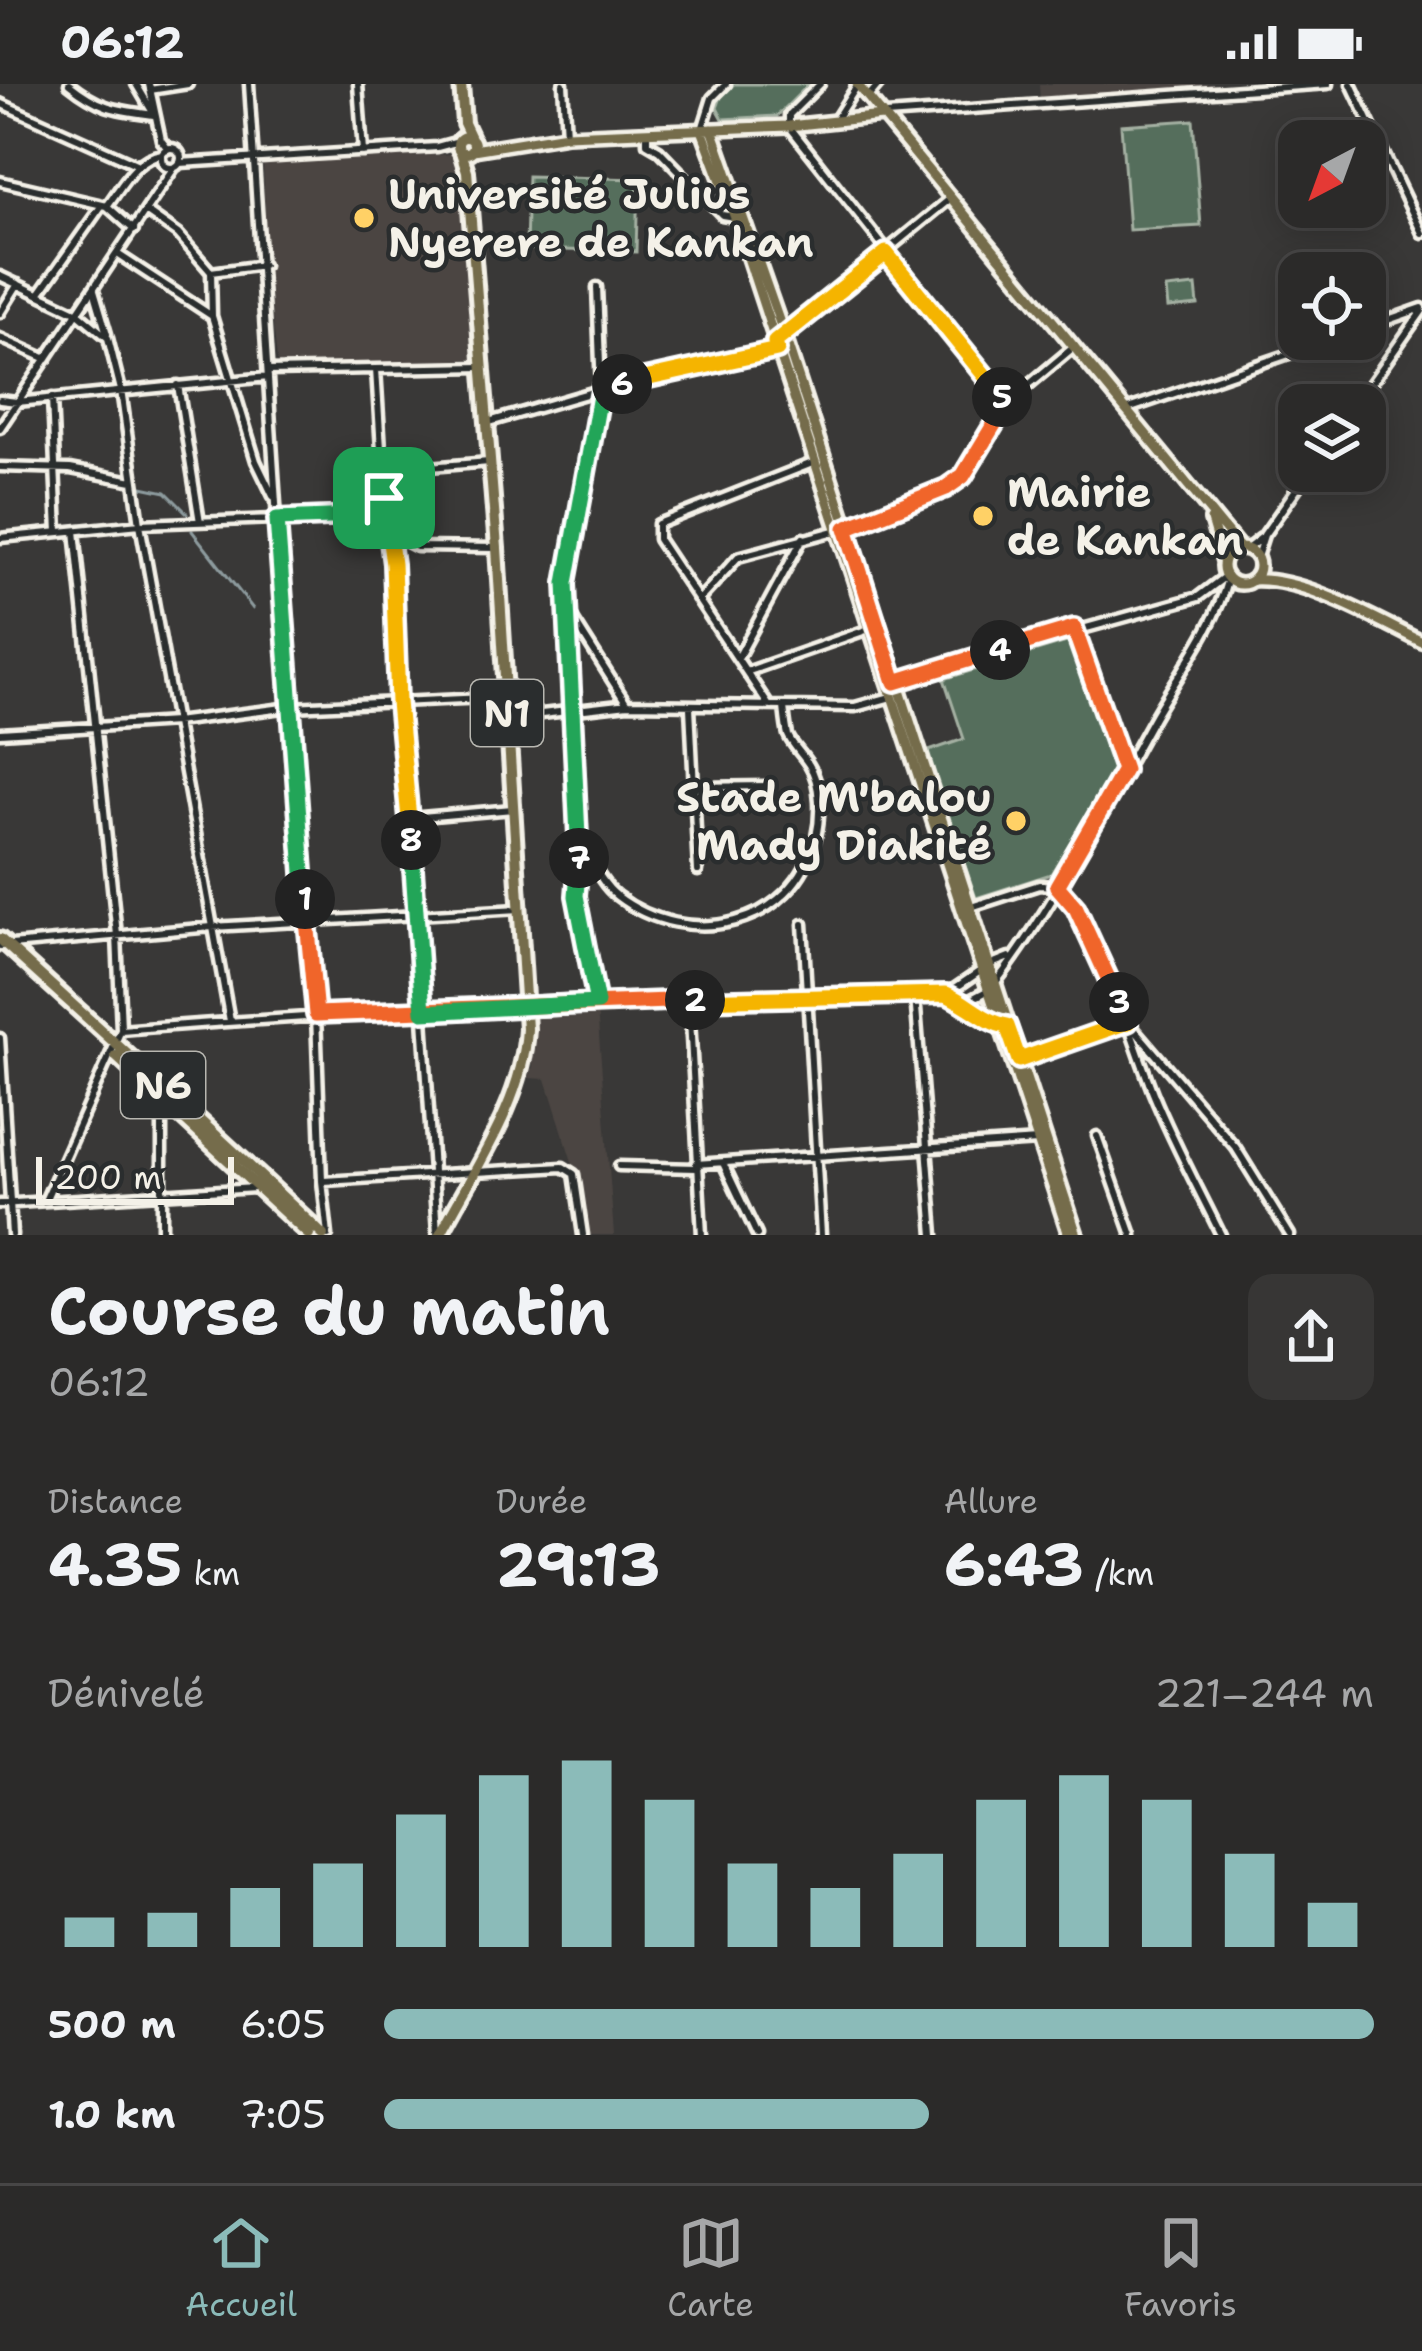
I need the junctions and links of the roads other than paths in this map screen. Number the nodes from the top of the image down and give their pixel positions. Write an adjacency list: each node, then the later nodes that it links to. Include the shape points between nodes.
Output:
1 (69, 84): 17 (street, via 110,110)
2 (136, 84): 17 (street)
3 (188, 84): 14 (street)
4 (249, 84): 27 (street)
5 (358, 84): 26 (street)
6 (461, 84): 24 (highway, N1)
7 (562, 84): 23 (street)
8 (726, 84): 20 (street, via 713,96)
9 (820, 84): 21 (street)
10 (857, 84): 15 (main road); 19 (street)
11 (880, 84): 15 (street)
12 (1328, 84): 18 (street)
13 (1351, 84): 36 (street)
14 (150, 87): 17 (street)
15 (868, 97): 18 (main road)
16 (0, 103): 28 (street)
17 (154, 115): 25 (street)
18 (882, 116): 19 (main road); 31 (main road)
19 (836, 119): 21 (main road)
20 (706, 126): 21 (main road); 22 (main road); 34 (main road)
21 (789, 126): 37 (street)
22 (646, 130): 23 (main road); 34 (street, via 647,143 722,215)
23 (566, 135): 24 (main road)
24 (466, 146): 26 (street); 57 (highway, N1)
25 (165, 151): 28 (street); 29 (street, via 178,152); 29 (street, via 163,165)
26 (363, 152): 27 (street)
27 (256, 159): 29 (street); 39 (street)
28 (138, 165): 32 (street)
29 (177, 165): 33 (street)
30 (0, 181): 32 (street)
31 (951, 198): 37 (street); 54 (main road)
32 (104, 205): 35 (street); 45 (street)
33 (147, 212): 35 (street); 40 (street)
34 (739, 218): 53 (main road)
35 (134, 231): 38 (street)
36 (1422, 233)
37 (886, 253): 53 (street); 68 (street)
38 (119, 255): 44 (street); 49 (street)
39 (263, 265): 40 (street); 59 (street)
40 (211, 272): 49 (street)
41 (0, 276): 42 (street)
42 (18, 284): 45 (street); 47 (street)
43 (597, 286): 64 (street)
44 (94, 290): 48 (street); 52 (street)
45 (39, 294): 48 (street)
46 (1422, 310): 50 (street); 61 (street)
47 (0, 313)
48 (78, 313): 52 (street); 56 (street)
49 (212, 316): 60 (street)
50 (1386, 321)
51 (0, 338): 56 (street)
52 (108, 338): 63 (street)
53 (781, 344): 64 (street); 73 (main road); 86 (main road)
54 (1075, 346): 68 (street); 69 (main road)
55 (1278, 358): 69 (street)
56 (47, 359): 67 (street)
57 (483, 367): 58 (street); 70 (highway, N1)
58 (376, 369): 59 (street); 76 (street)
59 (268, 374): 60 (street); 80 (street)
60 (232, 380): 62 (street); 80 (street)
61 (1371, 384)
62 (178, 385): 63 (street); 84 (street)
63 (121, 390): 65 (street); 77 (street)
64 (601, 390): 70 (street); 101 (street, via 568,551)
65 (52, 398): 67 (street); 75 (street)
66 (0, 400): 67 (street)
67 (17, 403): 71 (street)
68 (1007, 403): 86 (street, via 963,476)
69 (1128, 410): 81 (main road)
70 (485, 423): 72 (highway, N1)
71 (0, 428)
72 (489, 462): 76 (street); 93 (highway, N1)
73 (815, 462): 86 (main road); 100 (street, via 658,524 658,539)
74 (0, 466): 75 (street)
75 (53, 468): 77 (street); 89 (street)
76 (382, 471): 79 (street)
77 (133, 481): 85 (street)
78 (1295, 492): 90 (street)
79 (384, 498): 82 (street); 88 (street)
80 (275, 500): 83 (street)
81 (1209, 515): 94 (main road); 96 (main road)
82 (355, 516): 83 (street); 88 (street)
83 (277, 519): 84 (street); 115 (street)
84 (200, 522): 85 (street)
85 (140, 524): 87 (street); 119 (street)
86 (842, 529): 92 (street); 103 (main road)
87 (75, 531): 89 (street); 120 (street)
88 (388, 531): 93 (street, via 417,547); 111 (street)
89 (58, 532): 91 (street)
90 (1264, 536): 94 (street); 95 (street)
91 (0, 538)
92 (803, 538): 100 (street, via 738,557); 106 (street)
93 (496, 548): 110 (highway, N1)
94 (1243, 549): 95 (main road); 96 (main road, via 1229,553)
95 (1258, 561): 97 (main road); 98 (main road)
96 (1229, 575): 98 (main road); 99 (street); 102 (street)
97 (1271, 579): 98 (main road); 105 (main road)
98 (1252, 580)
99 (1204, 595): 102 (street); 104 (street)
100 (700, 598): 106 (street)
101 (566, 610): 112 (street); 117 (street)
102 (1214, 613): 122 (street)
103 (874, 627): 107 (street); 108 (main road)
104 (1074, 628): 108 (street); 122 (street)
105 (1422, 642)
106 (739, 656): 107 (street)
107 (749, 670): 114 (street)
108 (892, 682): 109 (main road); 131 (main road)
109 (892, 696): 116 (street, via 855,707); 131 (main road)
110 (506, 697): 111 (street); 118 (highway, N1)
111 (398, 702): 115 (street); 126 (street)
112 (627, 704): 113 (street); 117 (street)
113 (690, 706): 114 (street); 124 (street)
114 (769, 706): 116 (street)
115 (291, 707): 119 (street); 133 (street)
116 (784, 707): 127 (street, via 789,736 814,771 816,837 789,888 761,908 731,926 660,920 611,892)
117 (571, 709): 118 (street); 127 (street)
118 (507, 718): 125 (highway, N1)
119 (175, 722): 120 (street); 135 (street)
120 (96, 727): 121 (street); 136 (street)
121 (0, 733)
122 (1124, 770): 129 (street)
123 (767, 786): 124 (street)
124 (695, 787): 128 (street)
125 (513, 809): 126 (street); 130 (highway, N1)
126 (410, 818): 132 (street)
127 (580, 842): 146 (street, via 576,896)
128 (698, 871)
129 (1057, 886): 131 (street); 138 (street); 151 (street, via 1076,908)
130 (519, 909): 132 (street); 147 (highway, N1)
131 (966, 909): 139 (main road)
132 (414, 913): 133 (street); 148 (street)
133 (306, 923): 135 (street); 149 (street)
134 (803, 924): 142 (street)
135 (212, 927): 136 (street); 150 (street)
136 (117, 934): 137 (street); 153 (street)
137 (3, 944): 155 (highway, N6)
138 (1012, 956): 139 (street); 140 (street)
139 (984, 968): 140 (main road); 141 (street)
140 (990, 988): 145 (street); 152 (main road)
141 (946, 994): 143 (street); 145 (street)
142 (805, 995): 143 (street); 144 (street); 162 (street)
143 (915, 995): 161 (street)
144 (688, 1000): 146 (street); 165 (street)
145 (964, 1001): 152 (main road)
146 (597, 1003): 147 (street)
147 (525, 1005): 148 (street); 166 (highway, N1, via 519,1078)
148 (423, 1012): 149 (street); 167 (street)
149 (316, 1014): 150 (street); 168 (street)
150 (230, 1021): 153 (street)
151 (1128, 1022): 156 (street); 185 (street); 186 (street, via 1236,1148)
152 (1003, 1026): 156 (main road)
153 (121, 1030): 155 (street)
154 (0, 1038): 157 (street)
155 (114, 1049): 158 (highway, N6); 169 (highway, N6, via 167,1088); 171 (street)
156 (1016, 1060): 160 (main road); 183 (main road)
157 (2, 1077): 172 (street)
158 (162, 1099): 169 (highway, N6); 170 (street)
159 (1096, 1136): 184 (street)
160 (1039, 1141): 161 (street); 183 (main road)
161 (927, 1148): 162 (street); 182 (street)
162 (816, 1156): 163 (street); 181 (street)
163 (723, 1162): 165 (street); 180 (street)
164 (619, 1166): 165 (street)
165 (696, 1166): 179 (street)
166 (473, 1171): 167 (street); 177 (highway, N1); 178 (street, via 570,1170)
167 (432, 1174): 168 (street); 177 (street)
168 (322, 1181): 176 (street)
169 (264, 1186): 170 (street); 173 (highway, N6); 176 (highway, N6)
170 (162, 1192): 171 (street); 175 (street)
171 (45, 1201): 172 (street)
172 (4, 1203): 174 (street)
173 (304, 1234)
174 (12, 1235)
175 (162, 1235)
176 (326, 1235)
177 (438, 1235)
178 (583, 1235)
179 (702, 1235)
180 (757, 1235)
181 (821, 1235)
182 (934, 1235)
183 (1073, 1235)
184 (1132, 1235)
185 (1221, 1235)
186 (1290, 1235)

